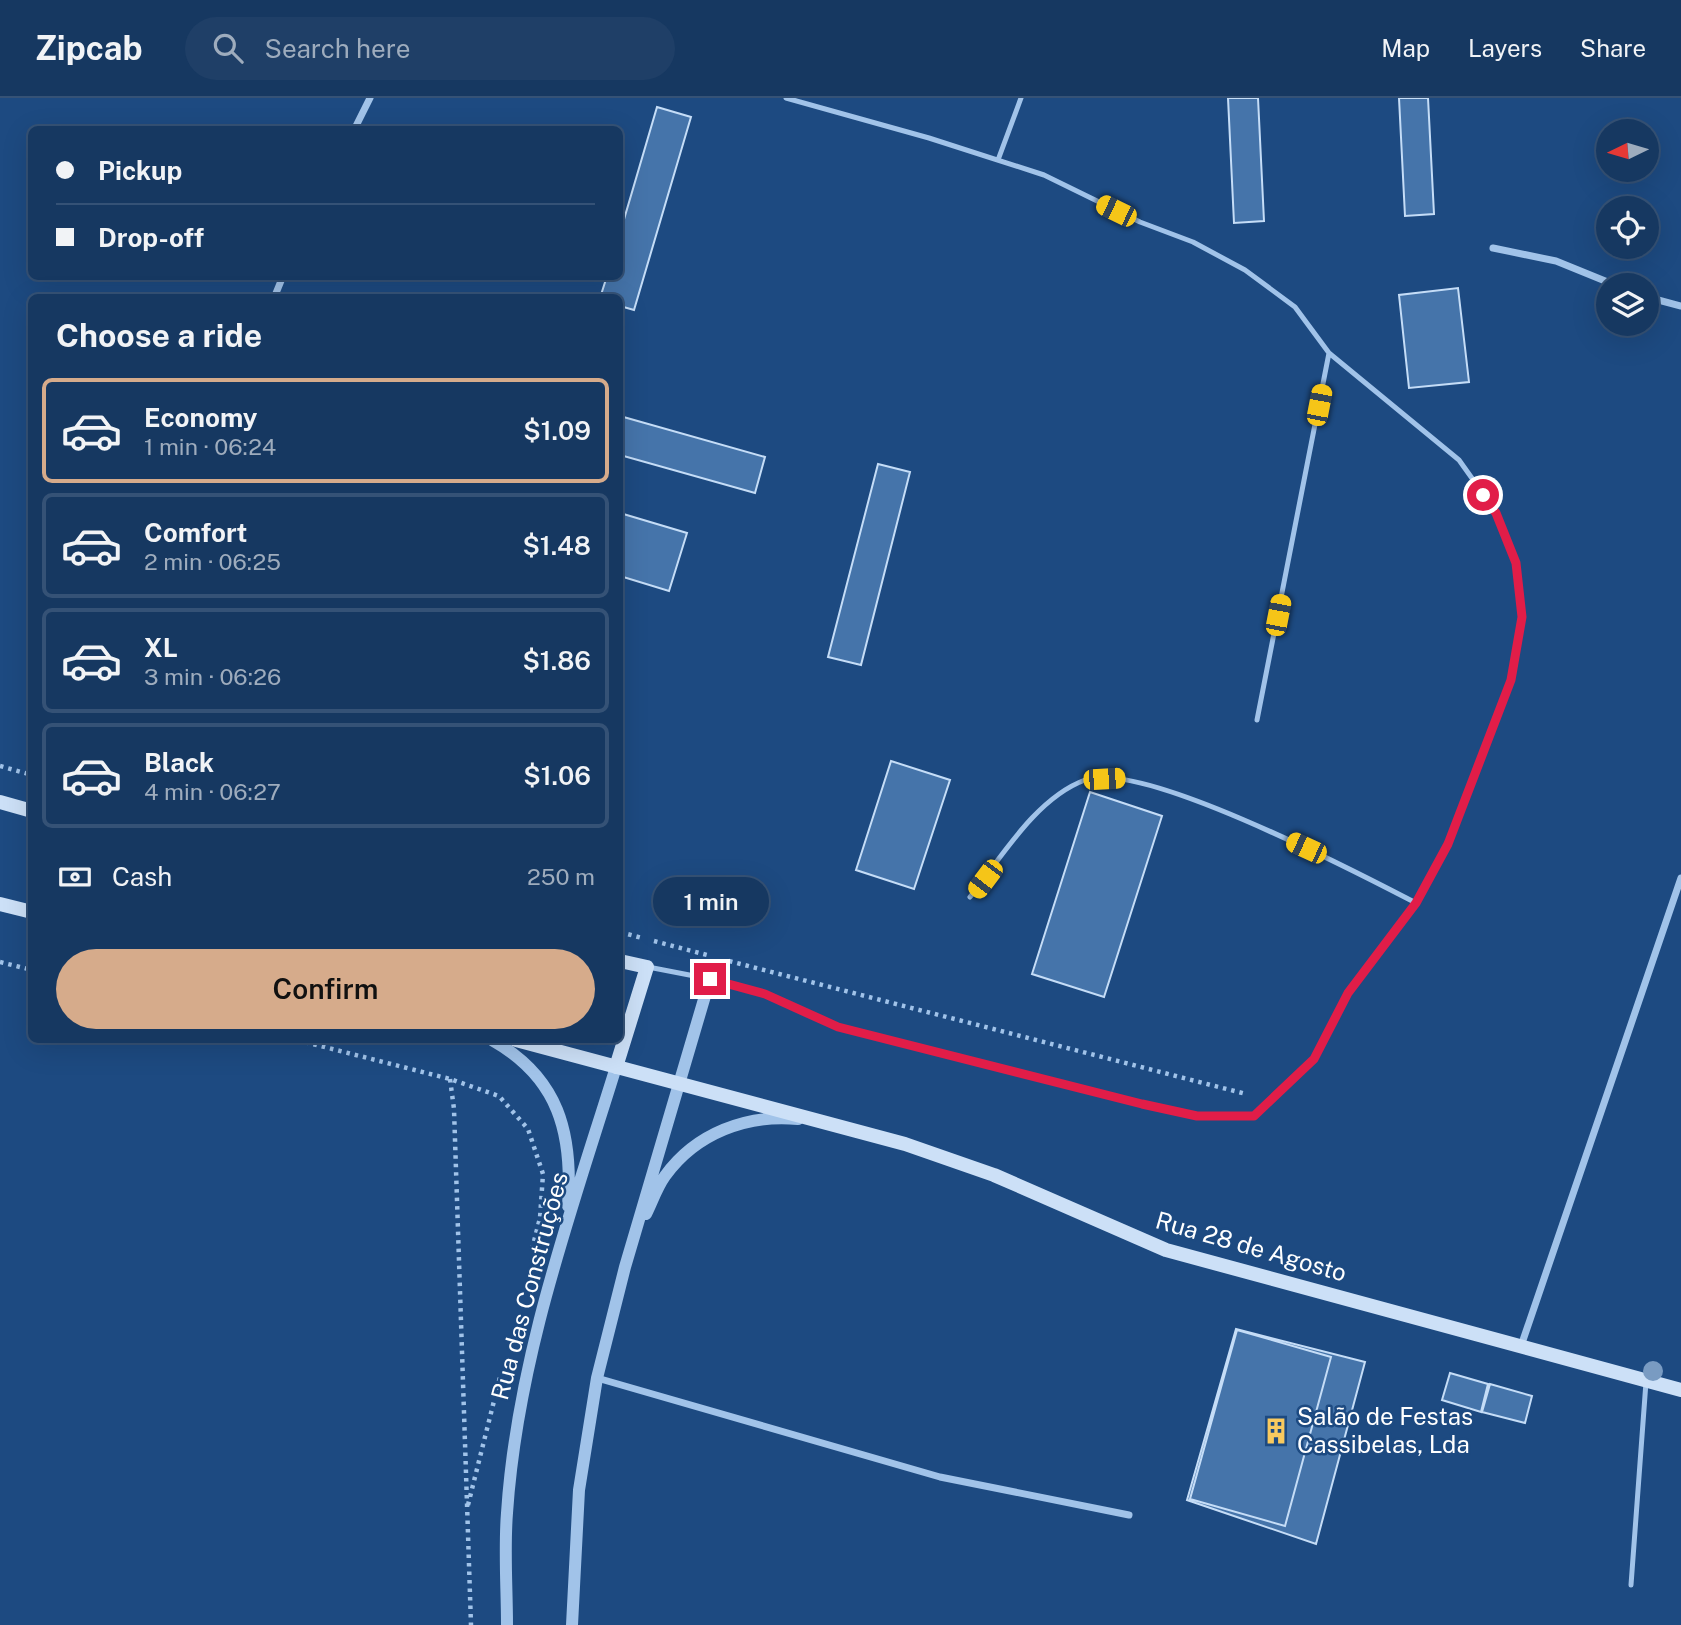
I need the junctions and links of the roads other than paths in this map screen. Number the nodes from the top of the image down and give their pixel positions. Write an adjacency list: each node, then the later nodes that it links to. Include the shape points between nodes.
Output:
1 (370, 98): 4 (street)
2 (786, 98): 5 (lane)
3 (1021, 98): 5 (lane)
4 (356, 126)
5 (998, 160): 10 (lane, via 1193,242 1245,270 1295,307)
6 (1493, 248): 7 (street, via 1556,261)
7 (1596, 277)
8 (1659, 300): 9 (street)
9 (1681, 306)
10 (1329, 353): 11 (lane); 16 (lane, via 1459,460 1496,513 1516,563 1522,617 1511,680 1448,844)
11 (1257, 720)
12 (0, 802): 13 (main road)
13 (28, 810)
14 (1681, 878): 29 (street)
15 (970, 897): 16 (lane, via 1051,799 1086,779 1122,778 1285,838)
16 (1416, 903): 21 (lane, via 1348,993 1314,1059 1254,1116 1197,1116 838,1027 765,994)
17 (0, 904): 18 (main road)
18 (28, 911)
19 (623, 962): 20 (main road)
20 (647, 967): 21 (lane); 24 (main road, Rua das Construções)
21 (710, 979): 25 (street)
22 (496, 1043): 27 (street, via 524,1062 545,1086 568,1141 570,1175)
23 (527, 1043): 24 (main road, Rua 28 de Agosto)
24 (616, 1067): 25 (main road, Rua 28 de Agosto); 27 (street, Rua das Construções)
25 (678, 1084): 26 (main road, Rua 28 de Agosto); 28 (street)
26 (817, 1121): 28 (street, via 749,1121 693,1146 664,1178); 29 (main road, Rua 28 de Agosto, via 905,1144 994,1175 1166,1250)
27 (563, 1238): 35 (street, Rua das Construções, via 517,1427 507,1514)
28 (625, 1266): 30 (street)
29 (1521, 1346): 31 (main road, Rua 28 de Agosto)
30 (597, 1378): 33 (street, via 940,1477); 36 (street, via 579,1490)
31 (1646, 1382): 32 (main road, Rua 28 de Agosto); 34 (lane)
32 (1681, 1390)
33 (1129, 1516)
34 (1630, 1585)
35 (507, 1625)
36 (572, 1625)

